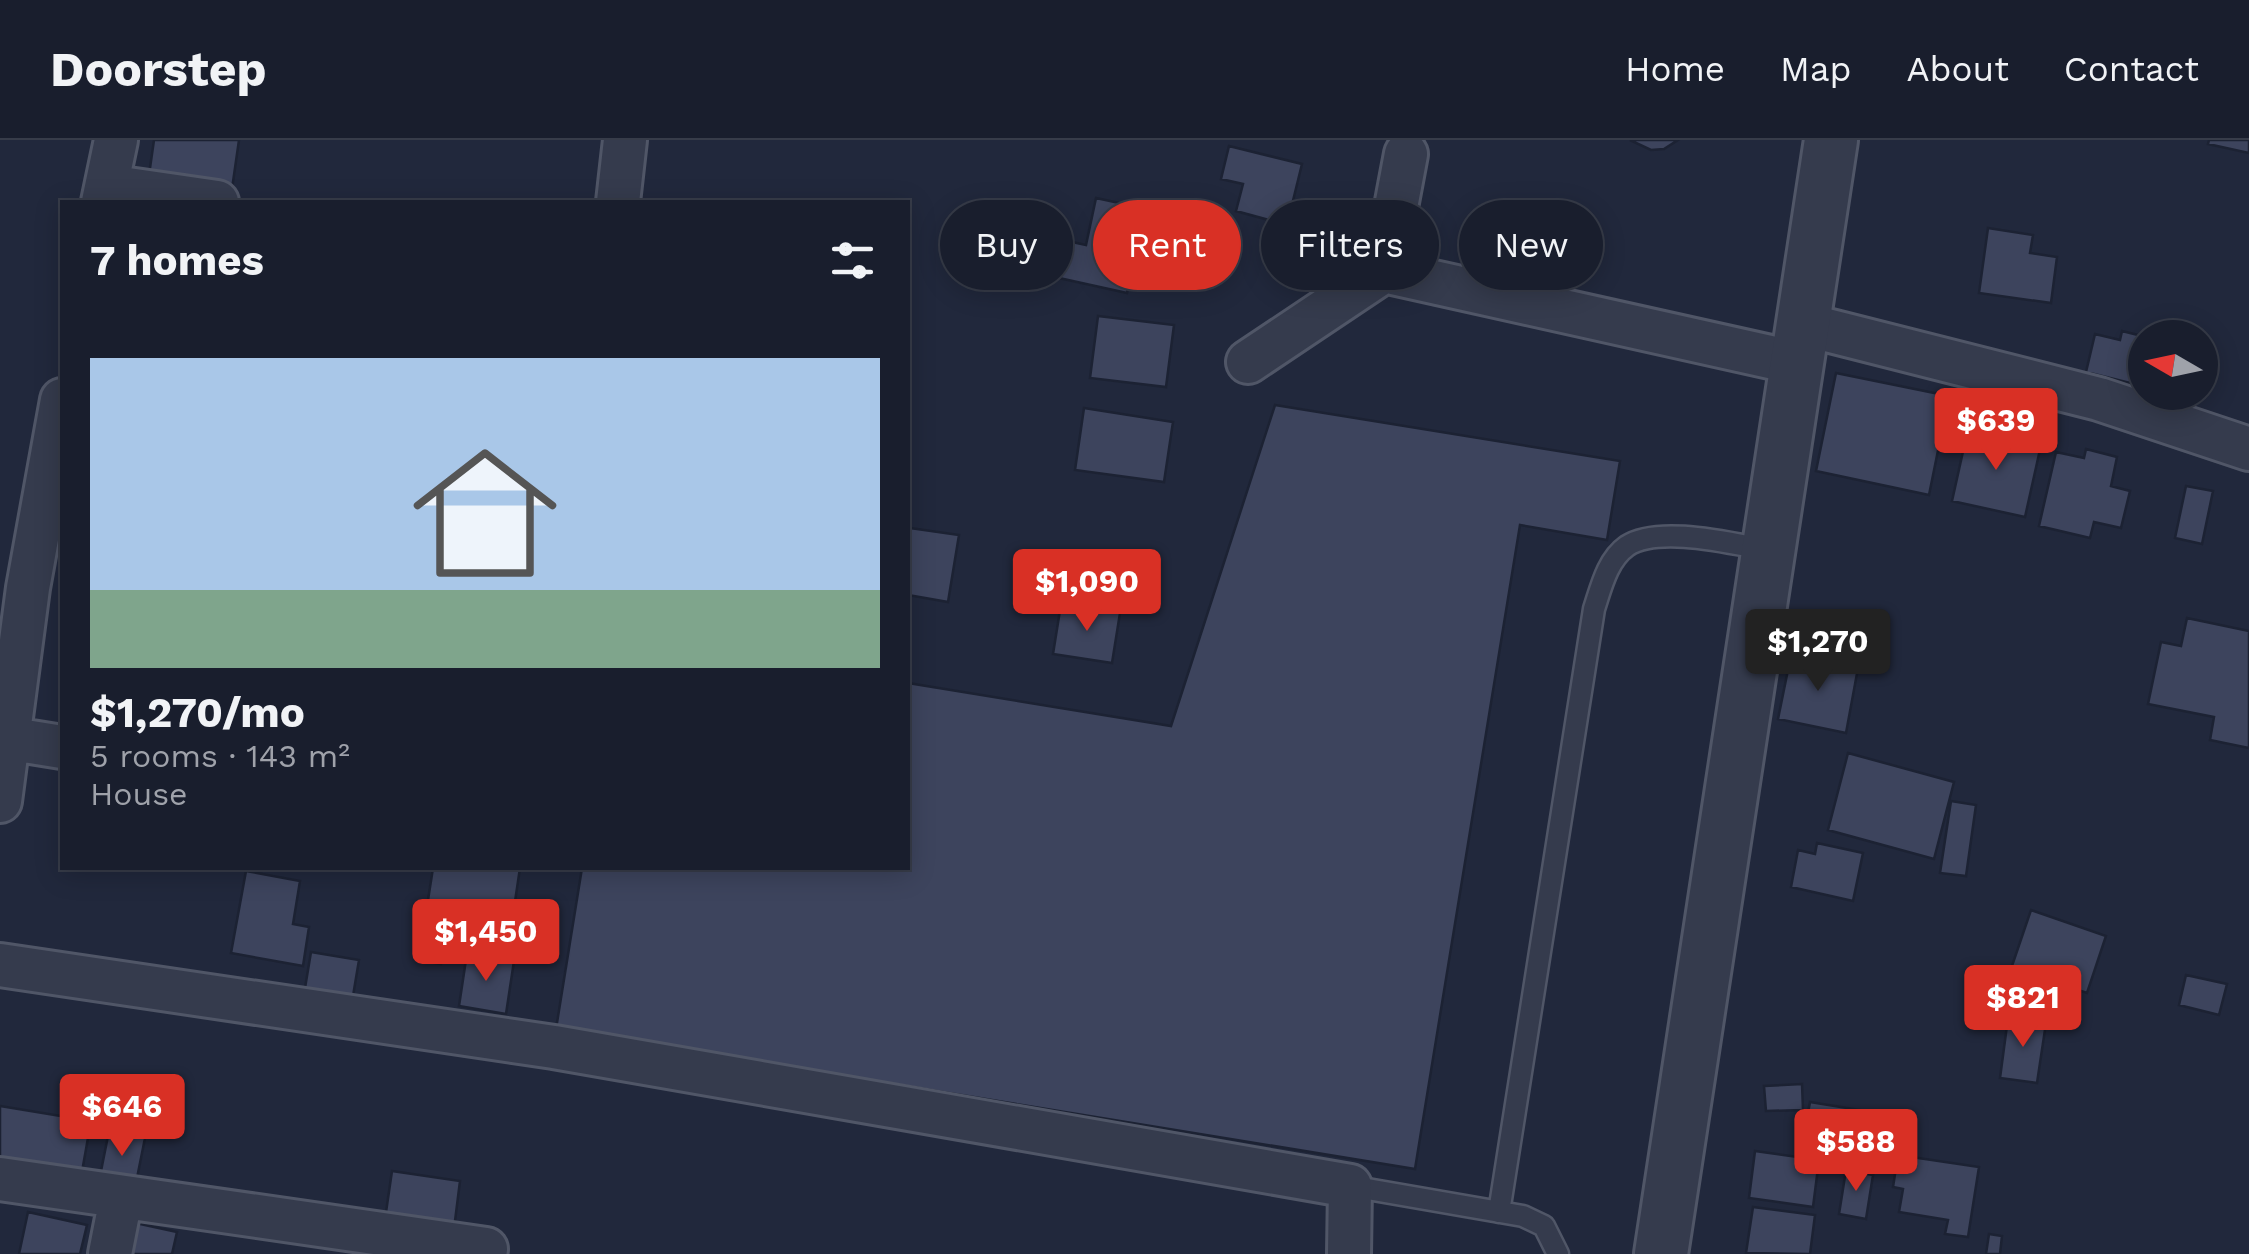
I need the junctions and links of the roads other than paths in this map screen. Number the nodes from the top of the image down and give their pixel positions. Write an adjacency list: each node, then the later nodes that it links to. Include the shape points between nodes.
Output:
1 (116, 140): 5 (street)
2 (625, 140): 7 (street)
3 (1831, 140): 11 (street)
4 (1406, 154): 8 (street)
5 (105, 194): 6 (street)
6 (189, 200)
7 (618, 200)
8 (1397, 200)
9 (1439, 281): 11 (street)
10 (1356, 290): 12 (street)
11 (1800, 344): 14 (street, via 2099,399); 15 (street)
12 (1248, 362)
13 (60, 412): 16 (street)
14 (2249, 449)
15 (1769, 550): 23 (lane, via 1658,537 1627,546 1608,568 1594,609); 30 (street)
16 (6, 738): 17 (street); 18 (street)
17 (60, 747)
18 (0, 801)
19 (0, 965): 21 (street, via 554,1048)
20 (0, 1179): 22 (street)
21 (1350, 1186): 23 (lane); 28 (street)
22 (121, 1198): 24 (street); 27 (street)
23 (1499, 1212): 29 (lane, via 1544,1226)
24 (264, 1236): 25 (street)
25 (420, 1247): 26 (street)
26 (486, 1250)
27 (110, 1254)
28 (1349, 1254)
29 (1558, 1254)
30 (1661, 1254)

